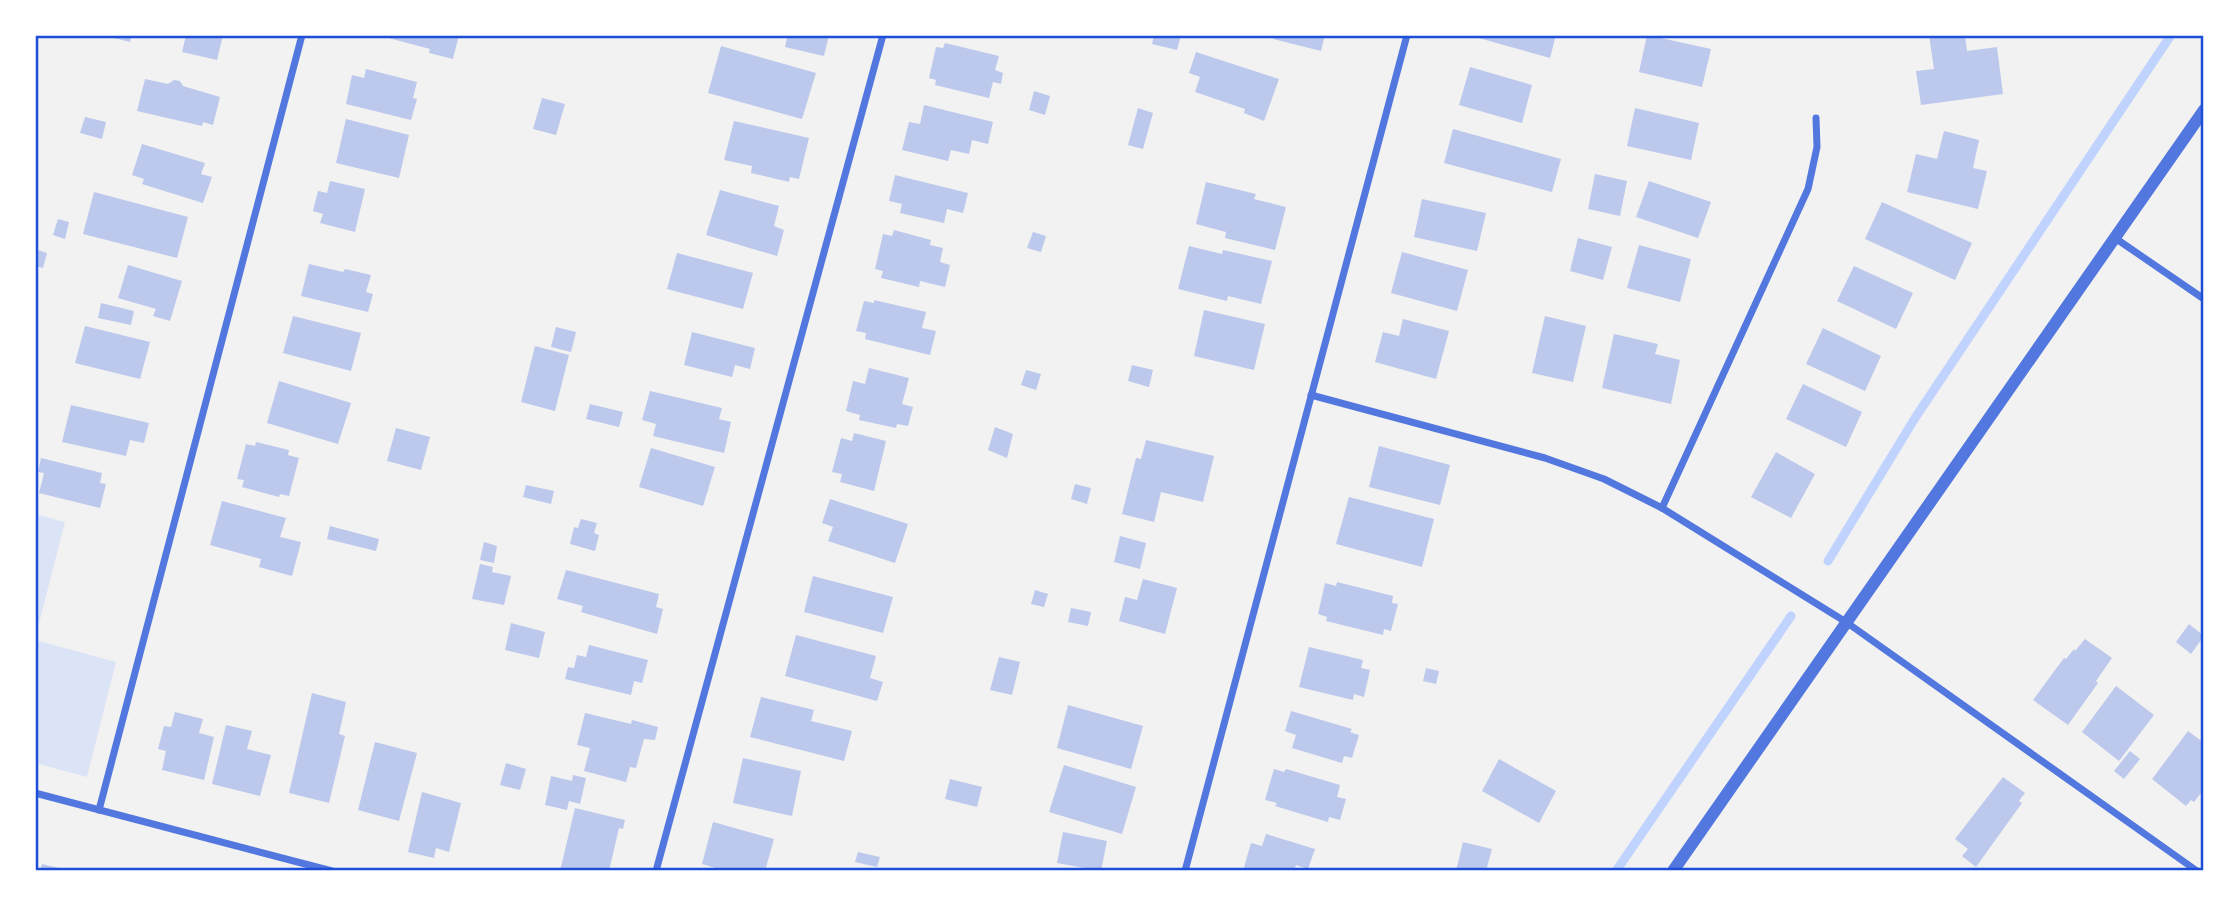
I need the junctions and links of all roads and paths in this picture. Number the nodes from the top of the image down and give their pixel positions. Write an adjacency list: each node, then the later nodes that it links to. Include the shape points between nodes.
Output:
1 (302, 35): 12 (street)
2 (883, 35): 14 (street)
3 (1407, 35): 8 (street)
4 (2204, 110): 6 (street)
5 (1816, 118): 9 (street, via 1817,147 1808,189)
6 (2115, 238): 7 (street); 10 (street)
7 (2204, 299)
8 (1311, 395): 9 (street, via 1545,458); 15 (street)
9 (1662, 508): 10 (street)
10 (1846, 622): 16 (street); 17 (street)
11 (35, 793): 12 (street)
12 (99, 810): 13 (street)
13 (332, 871)
14 (656, 871)
15 (1185, 871)
16 (1673, 871)
17 (2197, 871)

